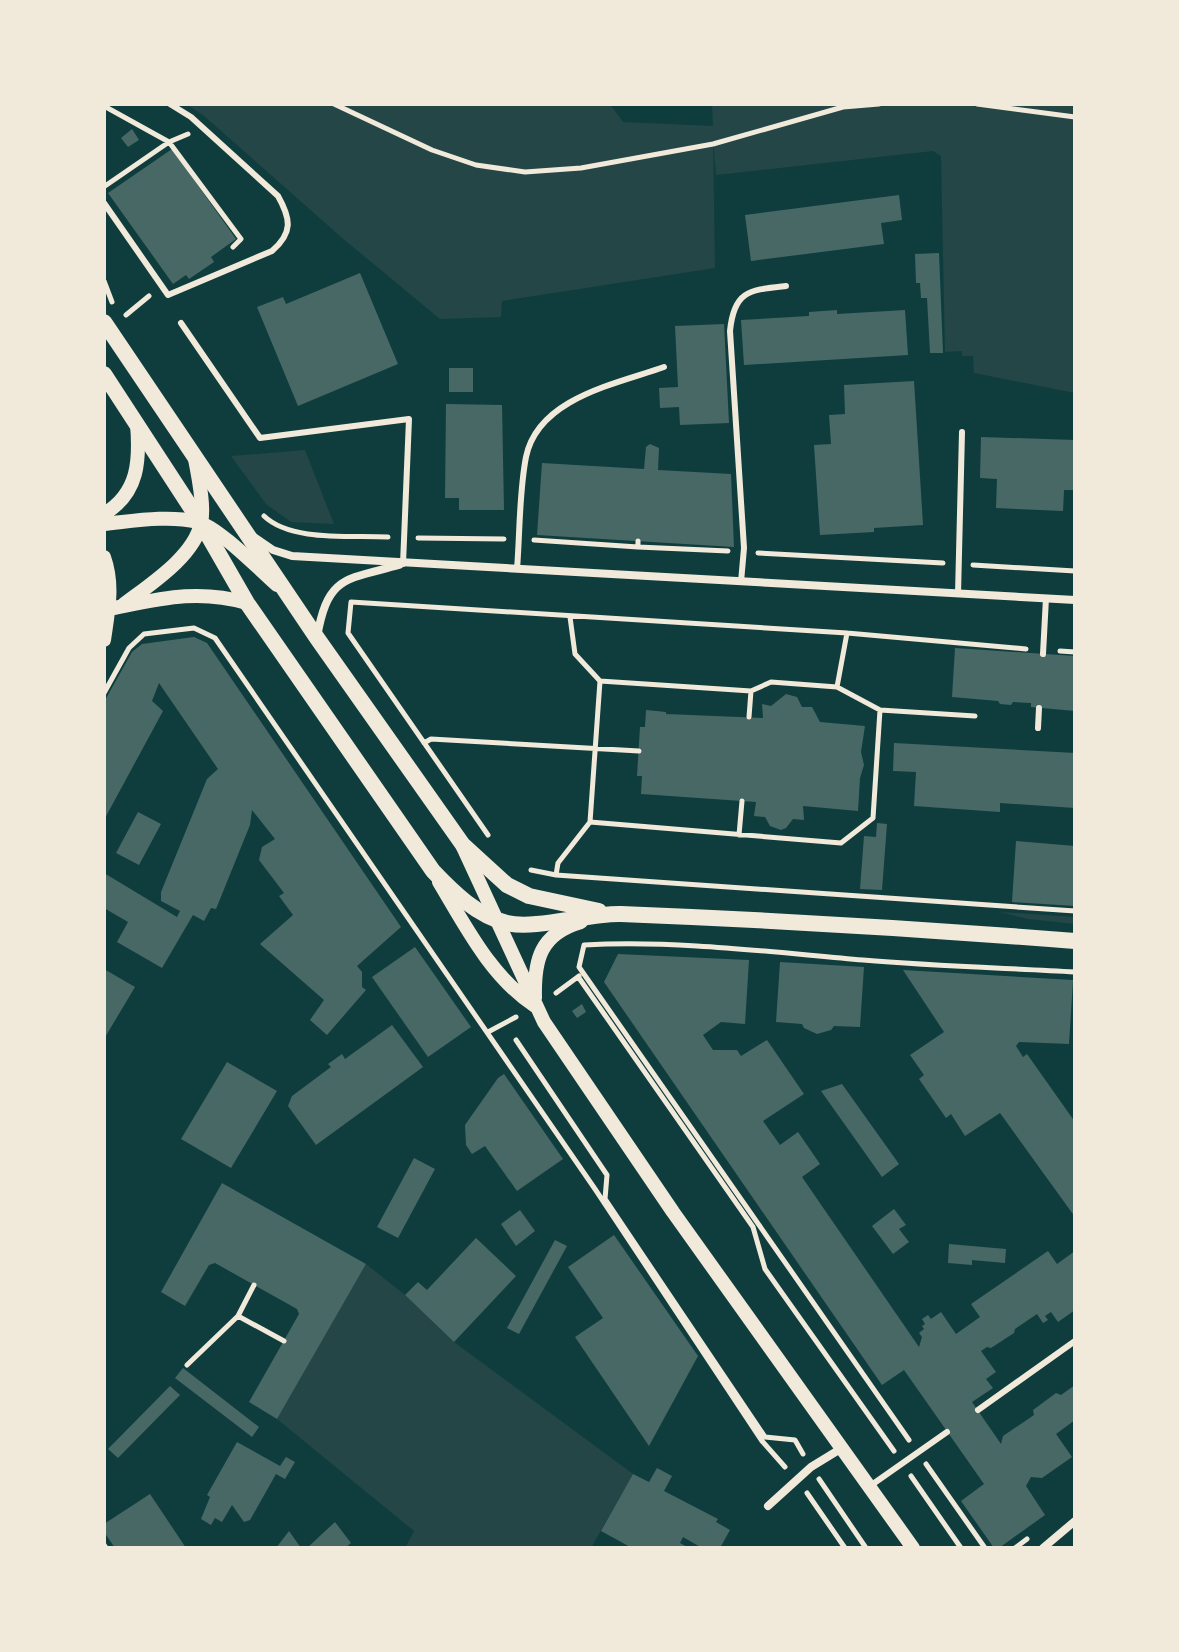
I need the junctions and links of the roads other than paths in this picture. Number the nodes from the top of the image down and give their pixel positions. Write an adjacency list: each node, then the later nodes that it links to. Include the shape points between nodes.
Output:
1 (170, 104): 2 (lane, via 278,196 286,209 283,242 168,295)
2 (104, 203)
3 (786, 286): 18 (lane, via 748,293 731,313 744,552)
4 (104, 322): 10 (main road)
5 (181, 323): 16 (lane, via 260,438 409,419)
6 (664, 367): 17 (lane, via 596,390 544,420 526,457)
7 (104, 374): 8 (main road)
8 (137, 423): 11 (street, via 140,456 134,478 126,495); 12 (main road)
9 (962, 432): 19 (lane)
10 (194, 453): 12 (street); 14 (main road)
11 (104, 514)
12 (201, 523): 13 (street, via 173,519); 20 (street); 23 (main road); 24 (street, via 170,570)
13 (104, 524)
14 (244, 531): 16 (street, via 292,556); 20 (main road)
15 (104, 557): 24 (street)
16 (403, 564): 17 (street); 25 (street, via 345,580 327,596)
17 (517, 569): 18 (street)
18 (741, 582): 19 (street)
19 (958, 594): 21 (street)
20 (289, 596): 25 (main road)
21 (1046, 598): 22 (street); 27 (lane)
22 (1075, 600)
23 (247, 603): 24 (street, via 192,595); 31 (main road)
24 (112, 608): 26 (street)
25 (317, 638): 30 (main road)
26 (104, 640)
27 (1043, 652)
28 (1039, 708): 29 (lane)
29 (1038, 728)
30 (463, 845): 32 (main road, via 507,885 529,896); 33 (street)
31 (433, 871): 33 (main road, via 471,906); 35 (street, via 469,933 512,990)
32 (611, 914): 33 (main road, via 522,924); 34 (main road); 35 (street, via 572,925 546,942 535,971)
33 (499, 921): 35 (street)
34 (1075, 941)
35 (536, 1006): 39 (street, via 673,1212)
36 (1075, 1341): 37 (lane)
37 (978, 1410)
38 (947, 1432): 40 (lane)
39 (842, 1447): 40 (street); 41 (street)
40 (870, 1486): 43 (street)
41 (768, 1506)
42 (1075, 1521): 44 (street)
43 (913, 1548)
44 (1043, 1548)

